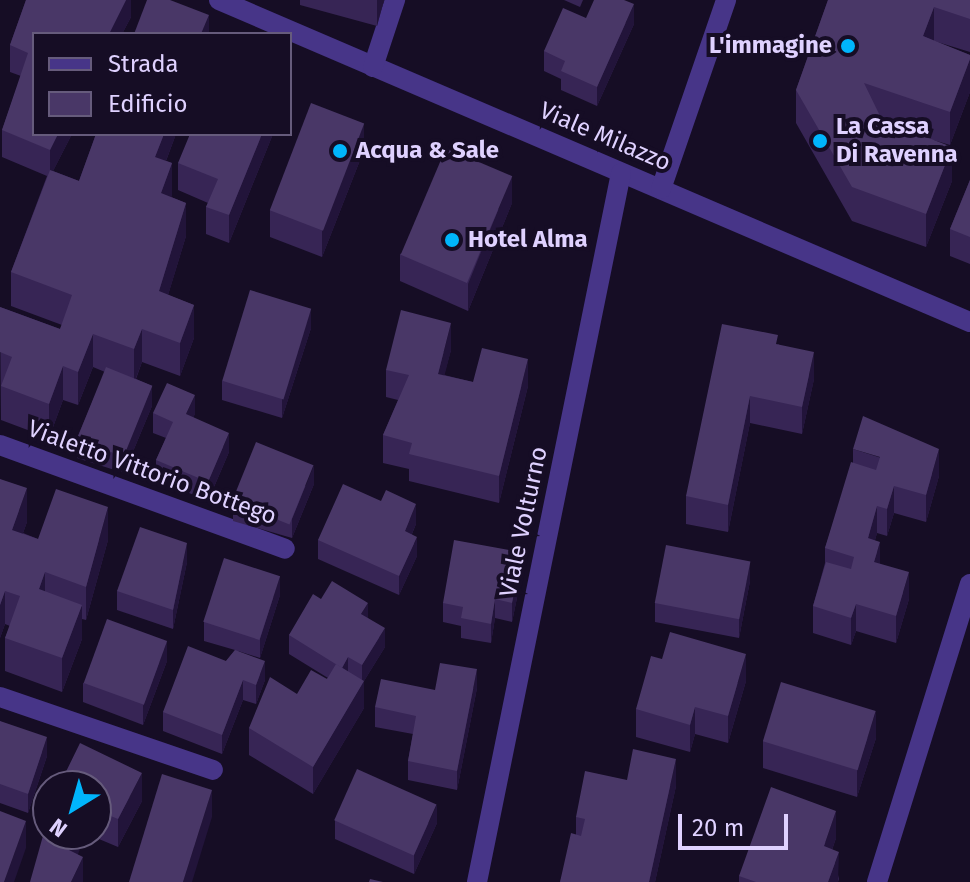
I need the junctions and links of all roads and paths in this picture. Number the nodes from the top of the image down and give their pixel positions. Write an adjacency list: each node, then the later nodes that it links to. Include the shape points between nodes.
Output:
1 (219, 0): 4 (street, Viale Milazzo)
2 (395, 0): 4 (street)
3 (726, 0): 6 (street)
4 (373, 67): 5 (street, Viale Milazzo)
5 (621, 173): 6 (street, Viale Milazzo); 13 (street, Viale Volturno)
6 (661, 189): 7 (street, Viale Milazzo)
7 (970, 322)
8 (0, 445): 9 (street, Vialetto Vittorio Bottego)
9 (285, 549)
10 (970, 584): 14 (street)
11 (0, 697): 12 (street)
12 (213, 770)
13 (477, 882)
14 (877, 882)

